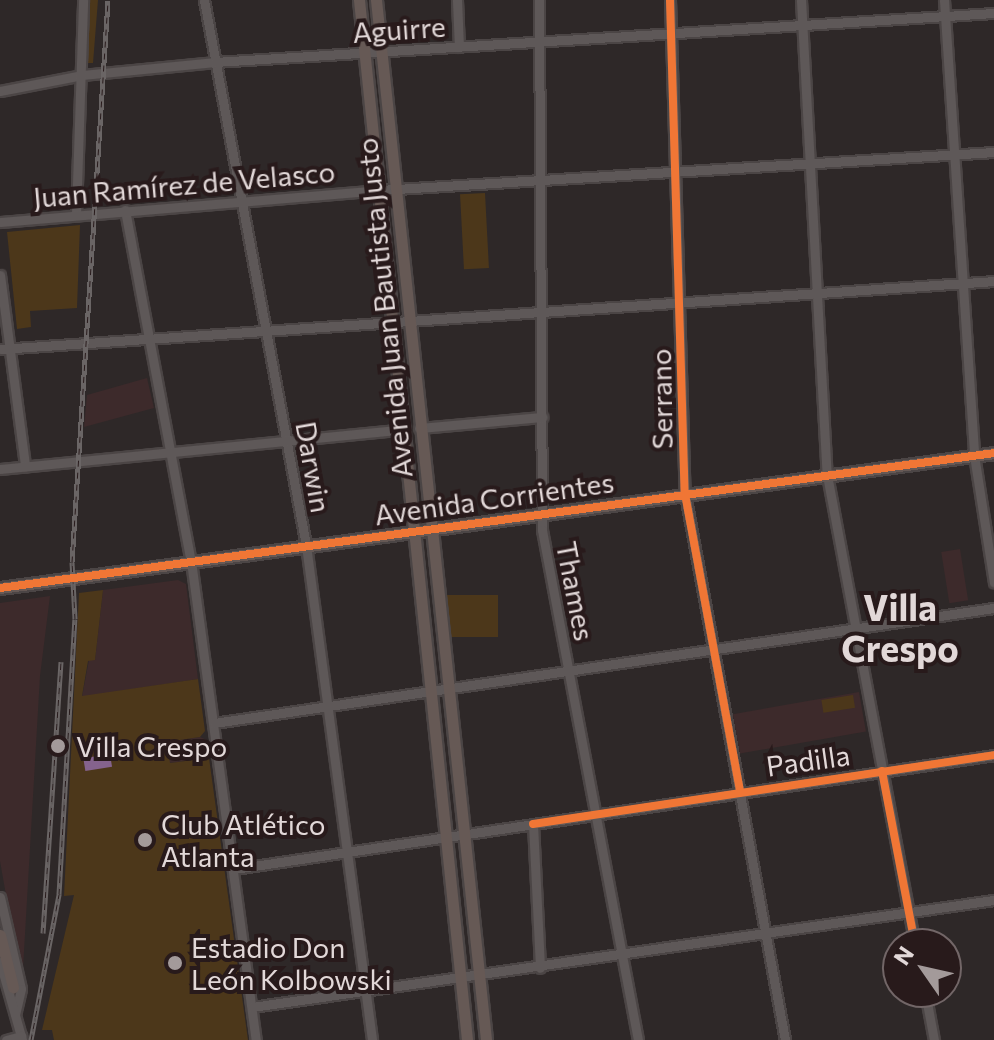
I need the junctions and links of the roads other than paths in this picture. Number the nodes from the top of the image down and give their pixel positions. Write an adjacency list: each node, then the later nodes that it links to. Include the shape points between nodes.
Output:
1 (83, 0): 19 (street)
2 (204, 0): 18 (street, Darwin)
3 (359, 0): 17 (main road, Avenida Juan Bautista Justo)
4 (376, 0): 16 (main road, Avenida Juan Bautista Justo)
5 (457, 0): 15 (street)
6 (539, 0): 14 (street, Thames)
7 (670, 0): 13 (street, Serrano)
8 (801, 0): 12 (street)
9 (944, 0): 11 (street)
10 (994, 13): 11 (street, Aguirre)
11 (945, 16): 12 (street, Aguirre); 22 (street)
12 (803, 24): 13 (street, Aguirre); 23 (street)
13 (672, 34): 14 (street, Aguirre); 24 (street, Serrano)
14 (540, 42): 15 (street, Aguirre); 25 (street, Thames)
15 (459, 47): 16 (street, Aguirre)
16 (381, 53): 17 (street, Aguirre); 26 (main road, Avenida Juan Bautista Justo)
17 (364, 54): 18 (street, Aguirre); 27 (main road, Avenida Juan Bautista Justo)
18 (215, 62): 19 (street, Aguirre); 28 (street, Darwin)
19 (82, 75): 20 (street, Aguirre); 30 (street)
20 (0, 91)
21 (994, 152): 22 (street, Juan Ramírez de Velasco)
22 (954, 154): 23 (street, Juan Ramírez de Velasco); 34 (street)
23 (810, 164): 24 (street, Juan Ramírez de Velasco); 35 (street)
24 (677, 172): 25 (street, Juan Ramírez de Velasco); 36 (street, Serrano)
25 (542, 182): 26 (street, Juan Ramírez de Velasco); 37 (street, Thames)
26 (396, 189): 27 (street, Juan Ramírez de Velasco); 38 (main road, Avenida Juan Bautista Justo)
27 (380, 190): 28 (street, Juan Ramírez de Velasco); 39 (main road, Avenida Juan Bautista Justo)
28 (241, 200): 29 (street, Juan Ramírez de Velasco); 40 (street, Darwin)
29 (125, 210): 30 (street, Juan Ramírez de Velasco); 41 (street)
30 (76, 215): 31 (street, Juan Ramírez de Velasco)
31 (0, 222)
32 (0, 275): 42 (street)
33 (994, 281): 34 (street)
34 (962, 284): 35 (street); 49 (street)
35 (818, 294): 36 (street); 52 (street)
36 (681, 302): 37 (street); 53 (street, Serrano)
37 (544, 310): 38 (street); 43 (street, Thames)
38 (408, 320): 39 (street); 44 (main road, Avenida Juan Bautista Justo)
39 (392, 322): 40 (street); 45 (main road, Avenida Juan Bautista Justo)
40 (265, 330): 41 (street); 46 (street, Darwin)
41 (151, 338): 42 (street); 47 (street)
42 (5, 349): 50 (street)
43 (543, 417): 44 (street); 54 (street, Thames)
44 (419, 428): 55 (main road, Avenida Juan Bautista Justo)
45 (405, 429): 46 (street); 56 (main road, Avenida Juan Bautista Justo)
46 (287, 441): 47 (street); 57 (street, Darwin)
47 (171, 453): 50 (street); 58 (street)
48 (994, 453): 49 (main road, Avenida Corrientes)
49 (974, 455): 52 (main road, Avenida Corrientes); 59 (street)
50 (25, 466): 51 (street)
51 (0, 469)
52 (827, 475): 53 (main road, Avenida Corrientes); 62 (street)
53 (685, 494): 54 (main road, Avenida Corrientes); 63 (street, Serrano)
54 (543, 514): 55 (main road, Avenida Corrientes); 64 (street, Thames)
55 (432, 529): 56 (main road, Avenida Corrientes); 65 (main road, Avenida Juan Bautista Justo)
56 (414, 531): 57 (main road, Avenida Corrientes); 66 (main road, Avenida Juan Bautista Justo)
57 (306, 545): 58 (main road, Avenida Corrientes); 67 (street, Darwin)
58 (191, 561): 60 (main road, Avenida Corrientes); 68 (street)
59 (994, 582)
60 (0, 588)
61 (994, 608): 62 (street)
62 (855, 629): 63 (street); 70 (street)
63 (713, 650): 64 (street); 71 (street, Serrano)
64 (569, 672): 65 (street); 72 (street, Thames)
65 (448, 691): 66 (street); 74 (main road, Avenida Juan Bautista Justo)
66 (432, 692): 67 (street); 75 (main road, Avenida Juan Bautista Justo)
67 (327, 707): 68 (street); 76 (street, Darwin)
68 (214, 723): 77 (street)
69 (994, 755): 70 (street, Padilla)
70 (882, 771): 71 (street, Padilla); 80 (street)
71 (740, 791): 72 (street, Padilla); 83 (street, Serrano)
72 (595, 814): 73 (street, Padilla); 84 (street, Thames)
73 (533, 824): 74 (street, Padilla); 86 (street)
74 (463, 832): 75 (street, Padilla); 87 (main road, Avenida Juan Bautista Justo)
75 (446, 834): 76 (street, Padilla); 88 (main road, Avenida Juan Bautista Justo)
76 (347, 850): 77 (street, Padilla); 90 (street, Darwin)
77 (234, 869): 91 (street)
78 (0, 897): 89 (street)
79 (994, 900): 80 (street)
80 (909, 913): 81 (street); 83 (street)
81 (912, 928)
82 (0, 935): 89 (main road)
83 (766, 935): 84 (street); 100 (street, Serrano)
84 (621, 956): 86 (street); 99 (street, Thames)
85 (0, 962): 89 (street)
86 (540, 968): 87 (street)
87 (480, 976): 88 (street); 98 (main road, Avenida Juan Bautista Justo)
88 (460, 979): 90 (street); 97 (main road, Avenida Juan Bautista Justo)
89 (14, 990): 93 (street)
90 (366, 993): 91 (street); 96 (street, Darwin)
91 (252, 1007): 95 (street)
92 (928, 1008): 101 (street)
93 (21, 1038): 94 (street)
94 (6, 1040)
95 (256, 1040)
96 (372, 1040)
97 (467, 1040)
98 (486, 1040)
99 (638, 1040)
100 (785, 1040)
101 (934, 1040)

